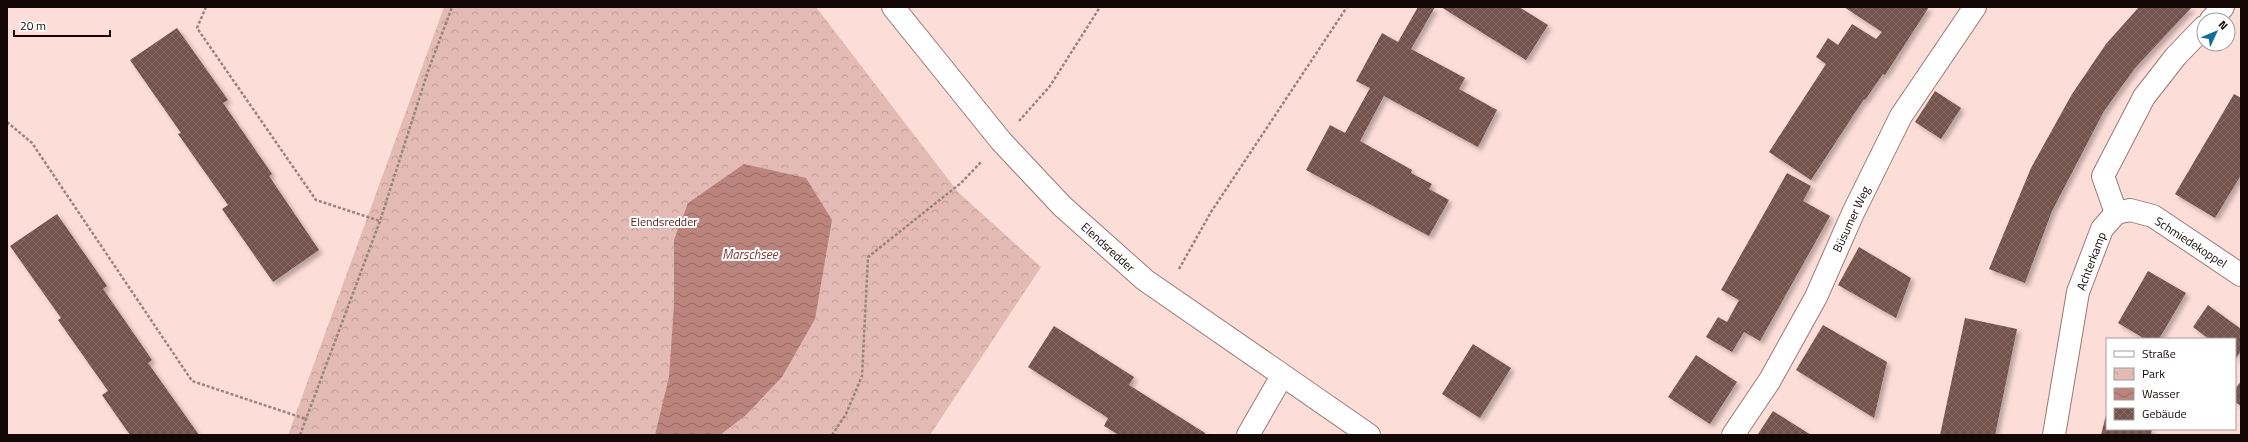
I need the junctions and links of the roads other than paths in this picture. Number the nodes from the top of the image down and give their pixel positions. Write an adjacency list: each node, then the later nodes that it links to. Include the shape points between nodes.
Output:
1 (893, 7): 6 (street, Elendsredder, via 1001,141 1062,206 1145,280)
2 (1975, 7): 9 (street, Büsumer Weg, via 1901,116 1853,213 1816,297 1770,380)
3 (2196, 35): 4 (street, via 2144,97 2103,176)
4 (2116, 213): 5 (street, Schmiedekoppel, via 2130,210 2154,216); 10 (street, Achterkamp, via 2102,229 2078,292)
5 (2241, 275)
6 (1282, 376): 7 (street); 8 (street, Elendsredder)
7 (1248, 435)
8 (1369, 435)
9 (1733, 435)
10 (2054, 435)

